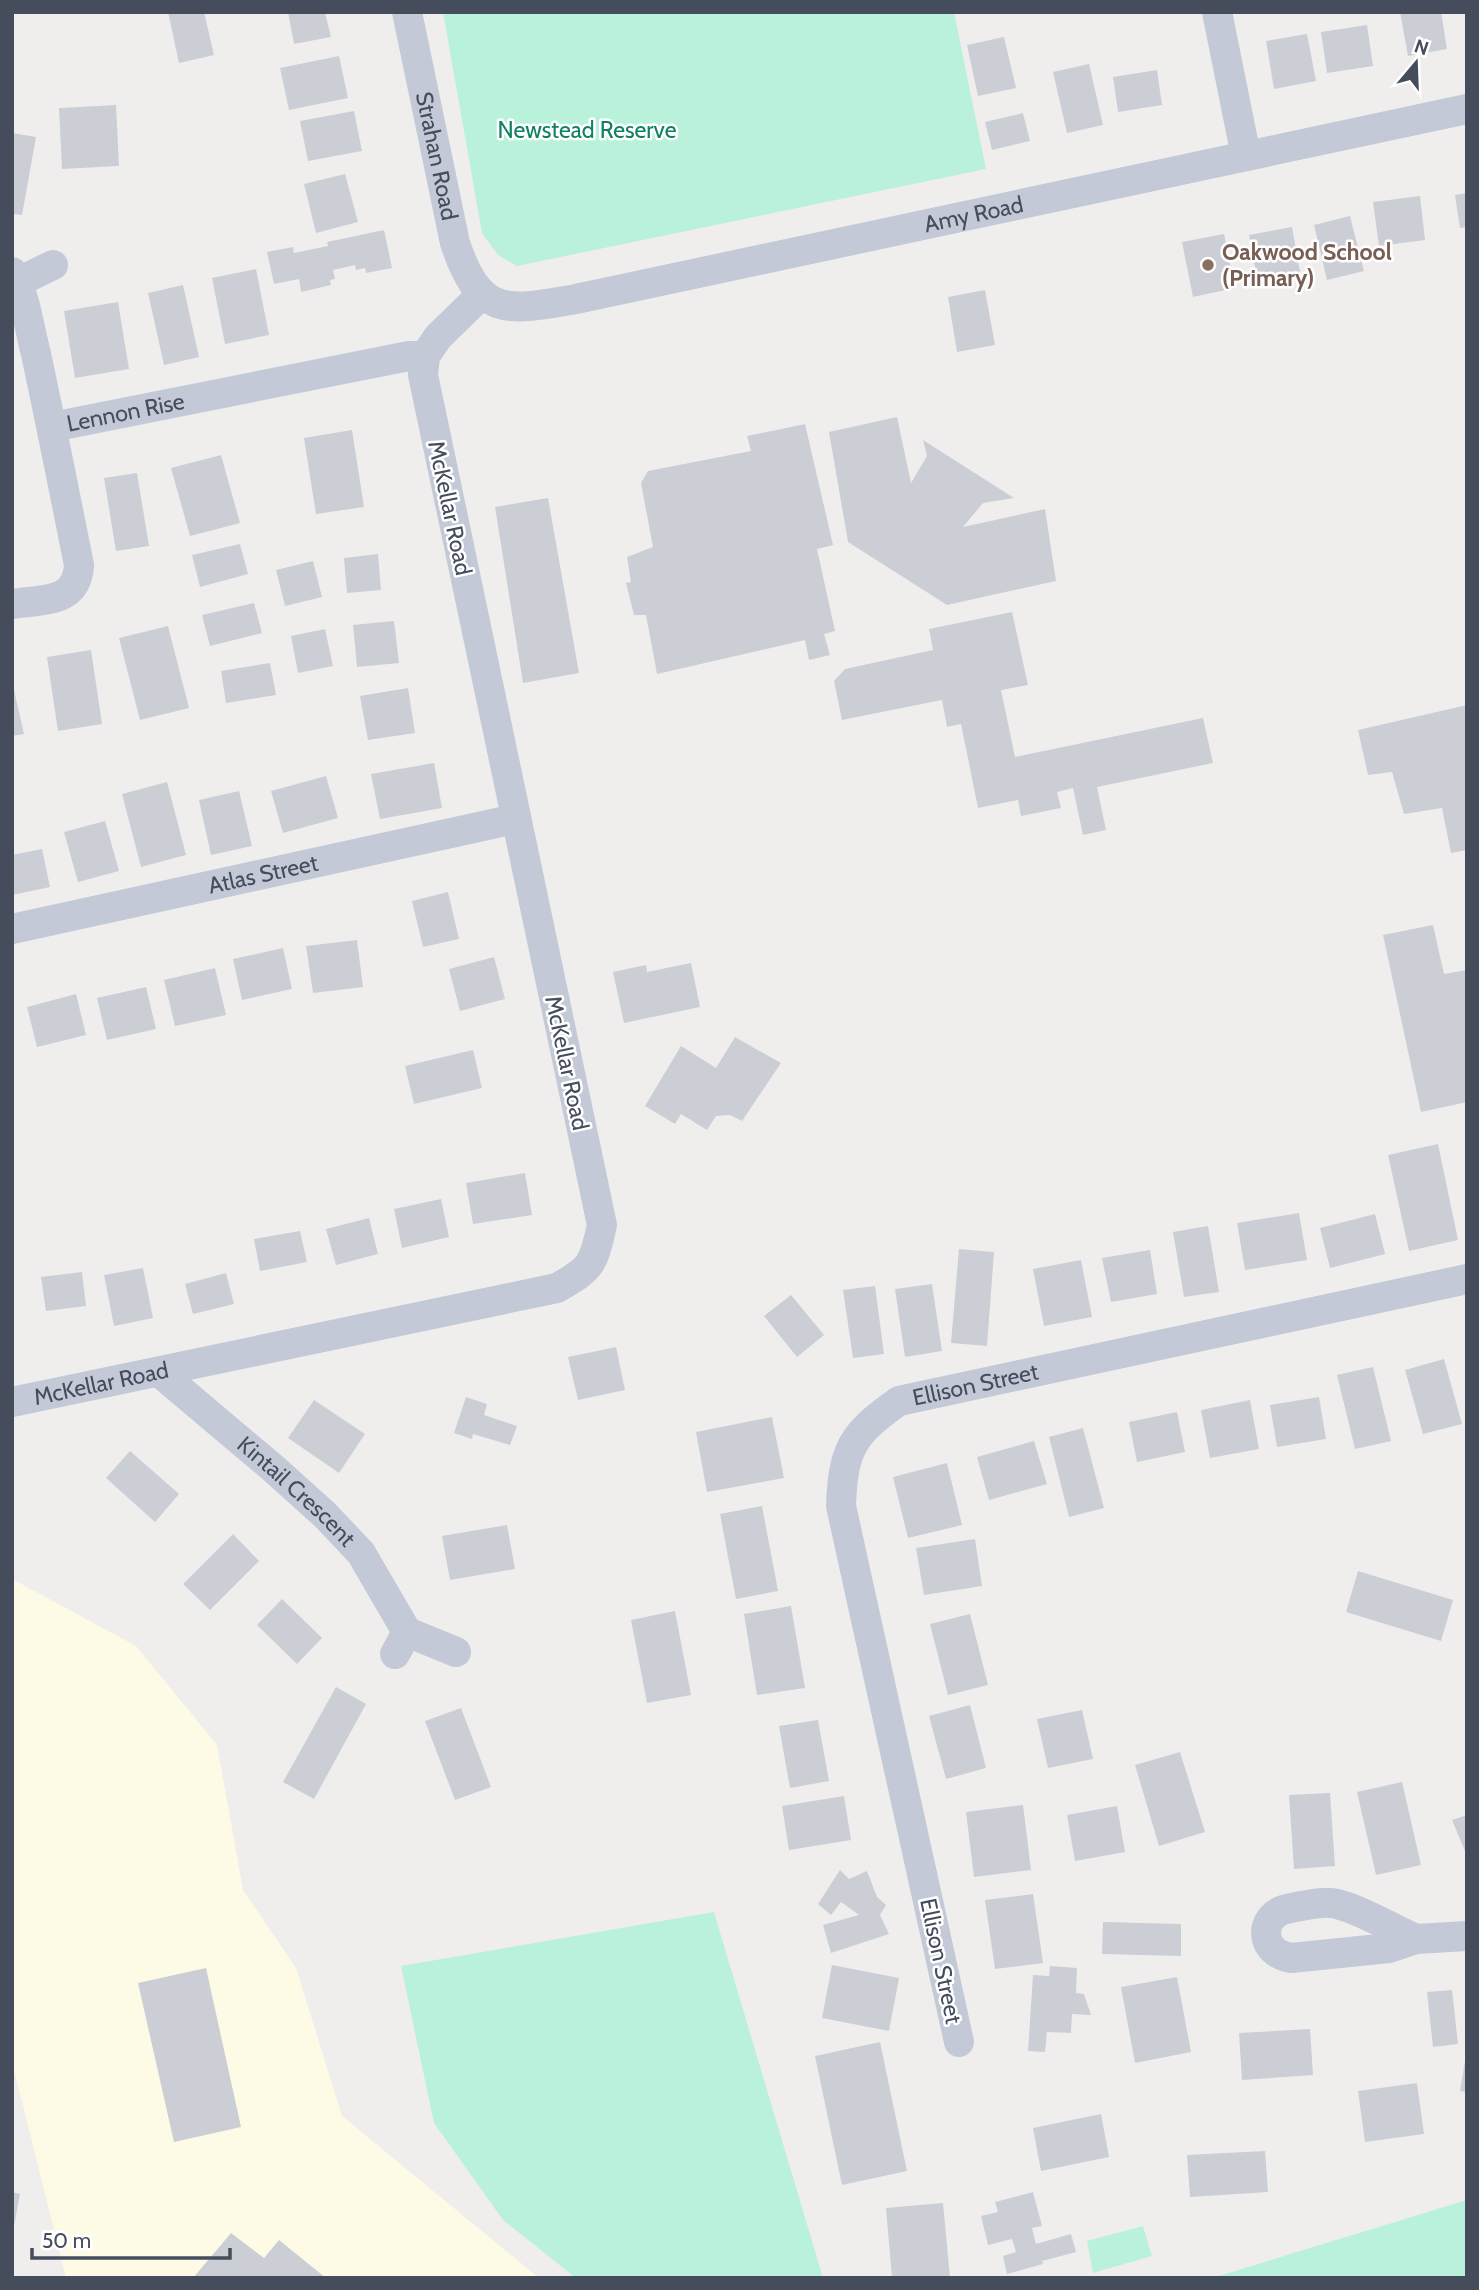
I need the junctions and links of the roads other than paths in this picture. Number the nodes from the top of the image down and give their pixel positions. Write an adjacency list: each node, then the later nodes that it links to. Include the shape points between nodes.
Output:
1 (407, 12): 7 (street, Strahan Road, via 455,243 468,279)
2 (1217, 12): 4 (street)
3 (1467, 109): 4 (street, Amy Road)
4 (1246, 156): 7 (street, Amy Road, via 576,299 517,307)
5 (54, 265): 6 (street)
6 (15, 277): 9 (street)
7 (481, 295): 8 (street)
8 (425, 356): 9 (street, Lennon Rise); 11 (street, McKellar Road, via 426,398)
9 (52, 428): 10 (street, Lennon Rise, via 79,565 78,580 56,597)
10 (12, 604)
11 (515, 819): 12 (street, Atlas Street); 14 (street, McKellar Road, via 601,1226 596,1255 583,1273 557,1288)
12 (12, 929)
13 (1467, 1279): 19 (street, Ellison Street, via 899,1402 871,1421 853,1443 842,1471 841,1506)
14 (159, 1372): 15 (street, McKellar Road); 16 (street, Kintail Crescent, via 274,1469 360,1553 401,1643)
15 (12, 1402)
16 (456, 1652)
17 (1467, 1936): 18 (street)
18 (1416, 1939)
19 (959, 2042)

